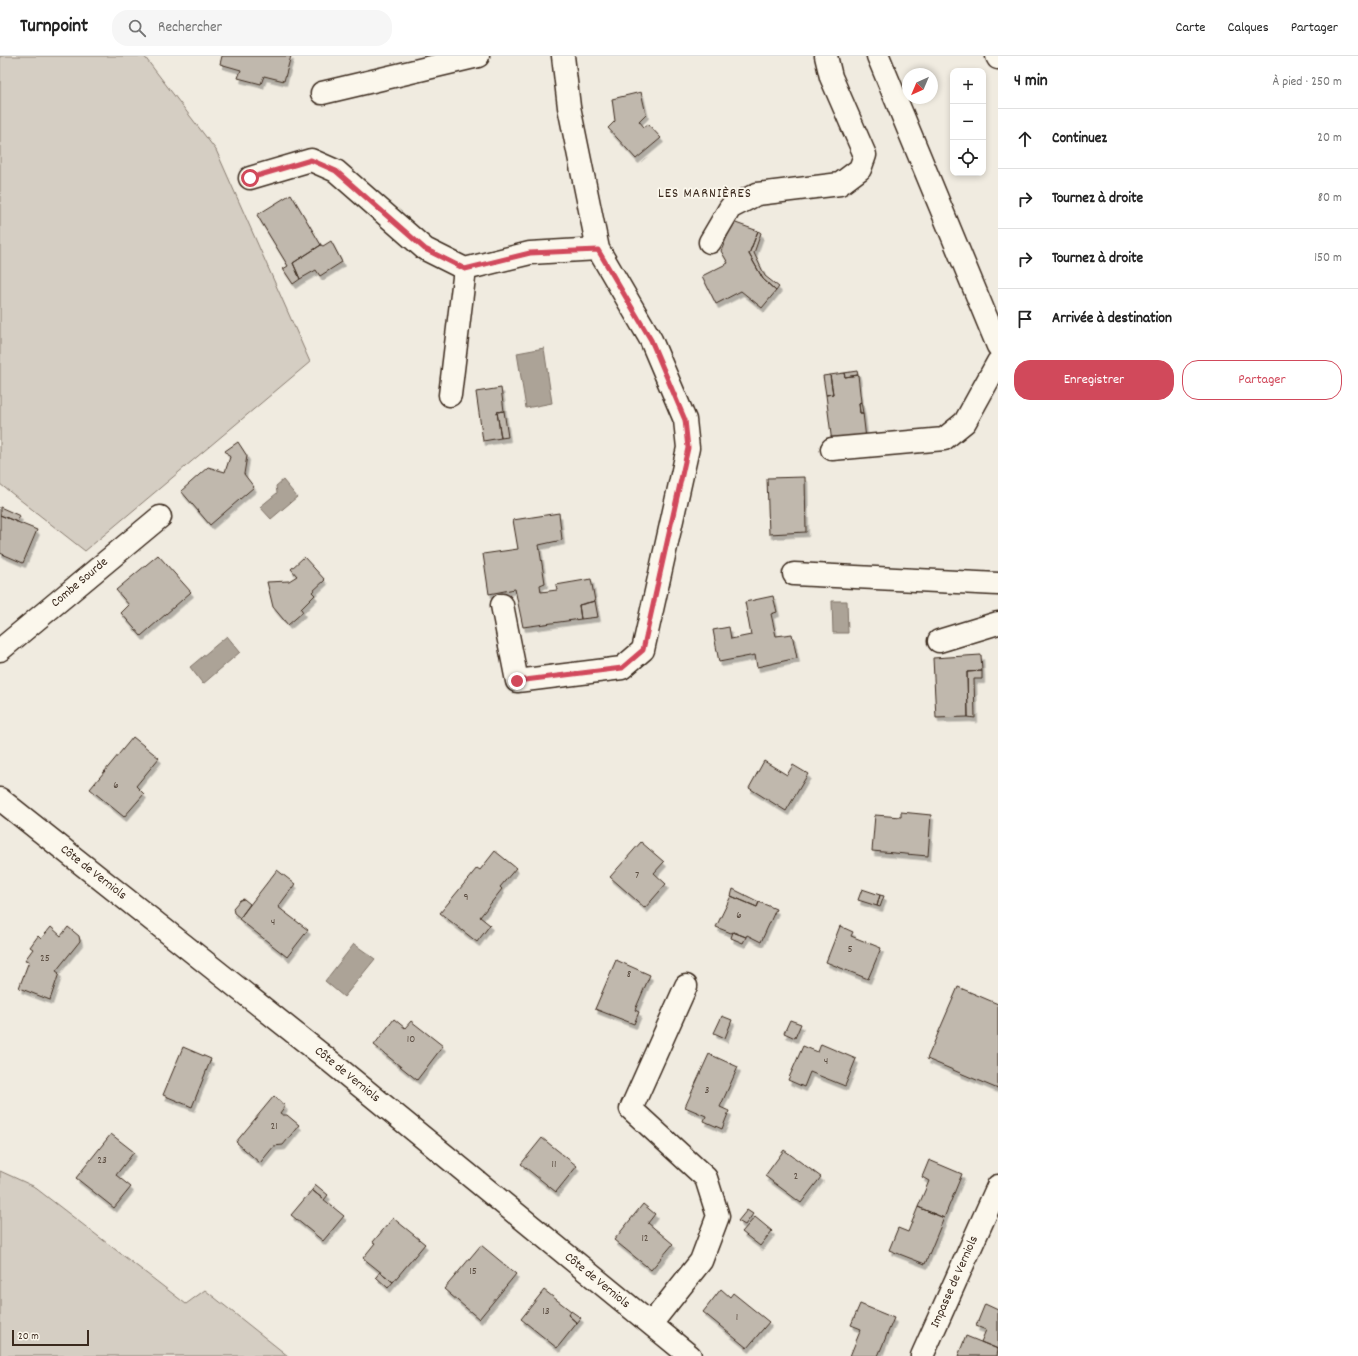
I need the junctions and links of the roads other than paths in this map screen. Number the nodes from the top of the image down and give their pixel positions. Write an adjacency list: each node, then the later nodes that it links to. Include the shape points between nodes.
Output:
1 (478, 56): 5 (street)
2 (563, 56): 8 (street, via 569,107)
3 (826, 56): 7 (street, via 831,76 865,155 860,169 840,184 757,194 730,208)
4 (878, 56): 10 (street)
5 (322, 93)
6 (250, 178): 9 (street, via 311,160 336,171 425,249)
7 (710, 242)
8 (598, 250): 9 (street, via 530,253); 17 (street, via 651,340 685,420 688,448 643,650 622,668 517,681)
9 (465, 269): 12 (street)
10 (998, 346)
11 (998, 362): 13 (street, via 965,422 944,439)
12 (450, 395)
13 (832, 449)
14 (160, 517): 20 (street, Combe Sourde)
15 (794, 574): 16 (street)
16 (998, 584)
17 (502, 605)
18 (998, 623): 19 (street)
19 (939, 641)
20 (0, 650)
21 (0, 799): 24 (street, Côte de Verniols, via 326,1058)
22 (686, 986): 24 (street, via 631,1109 706,1178 718,1216 701,1261)
23 (998, 1186): 26 (street, Impasse de Verniols)
24 (651, 1324): 25 (street, Côte de Verniols)
25 (690, 1356)
26 (922, 1356)

